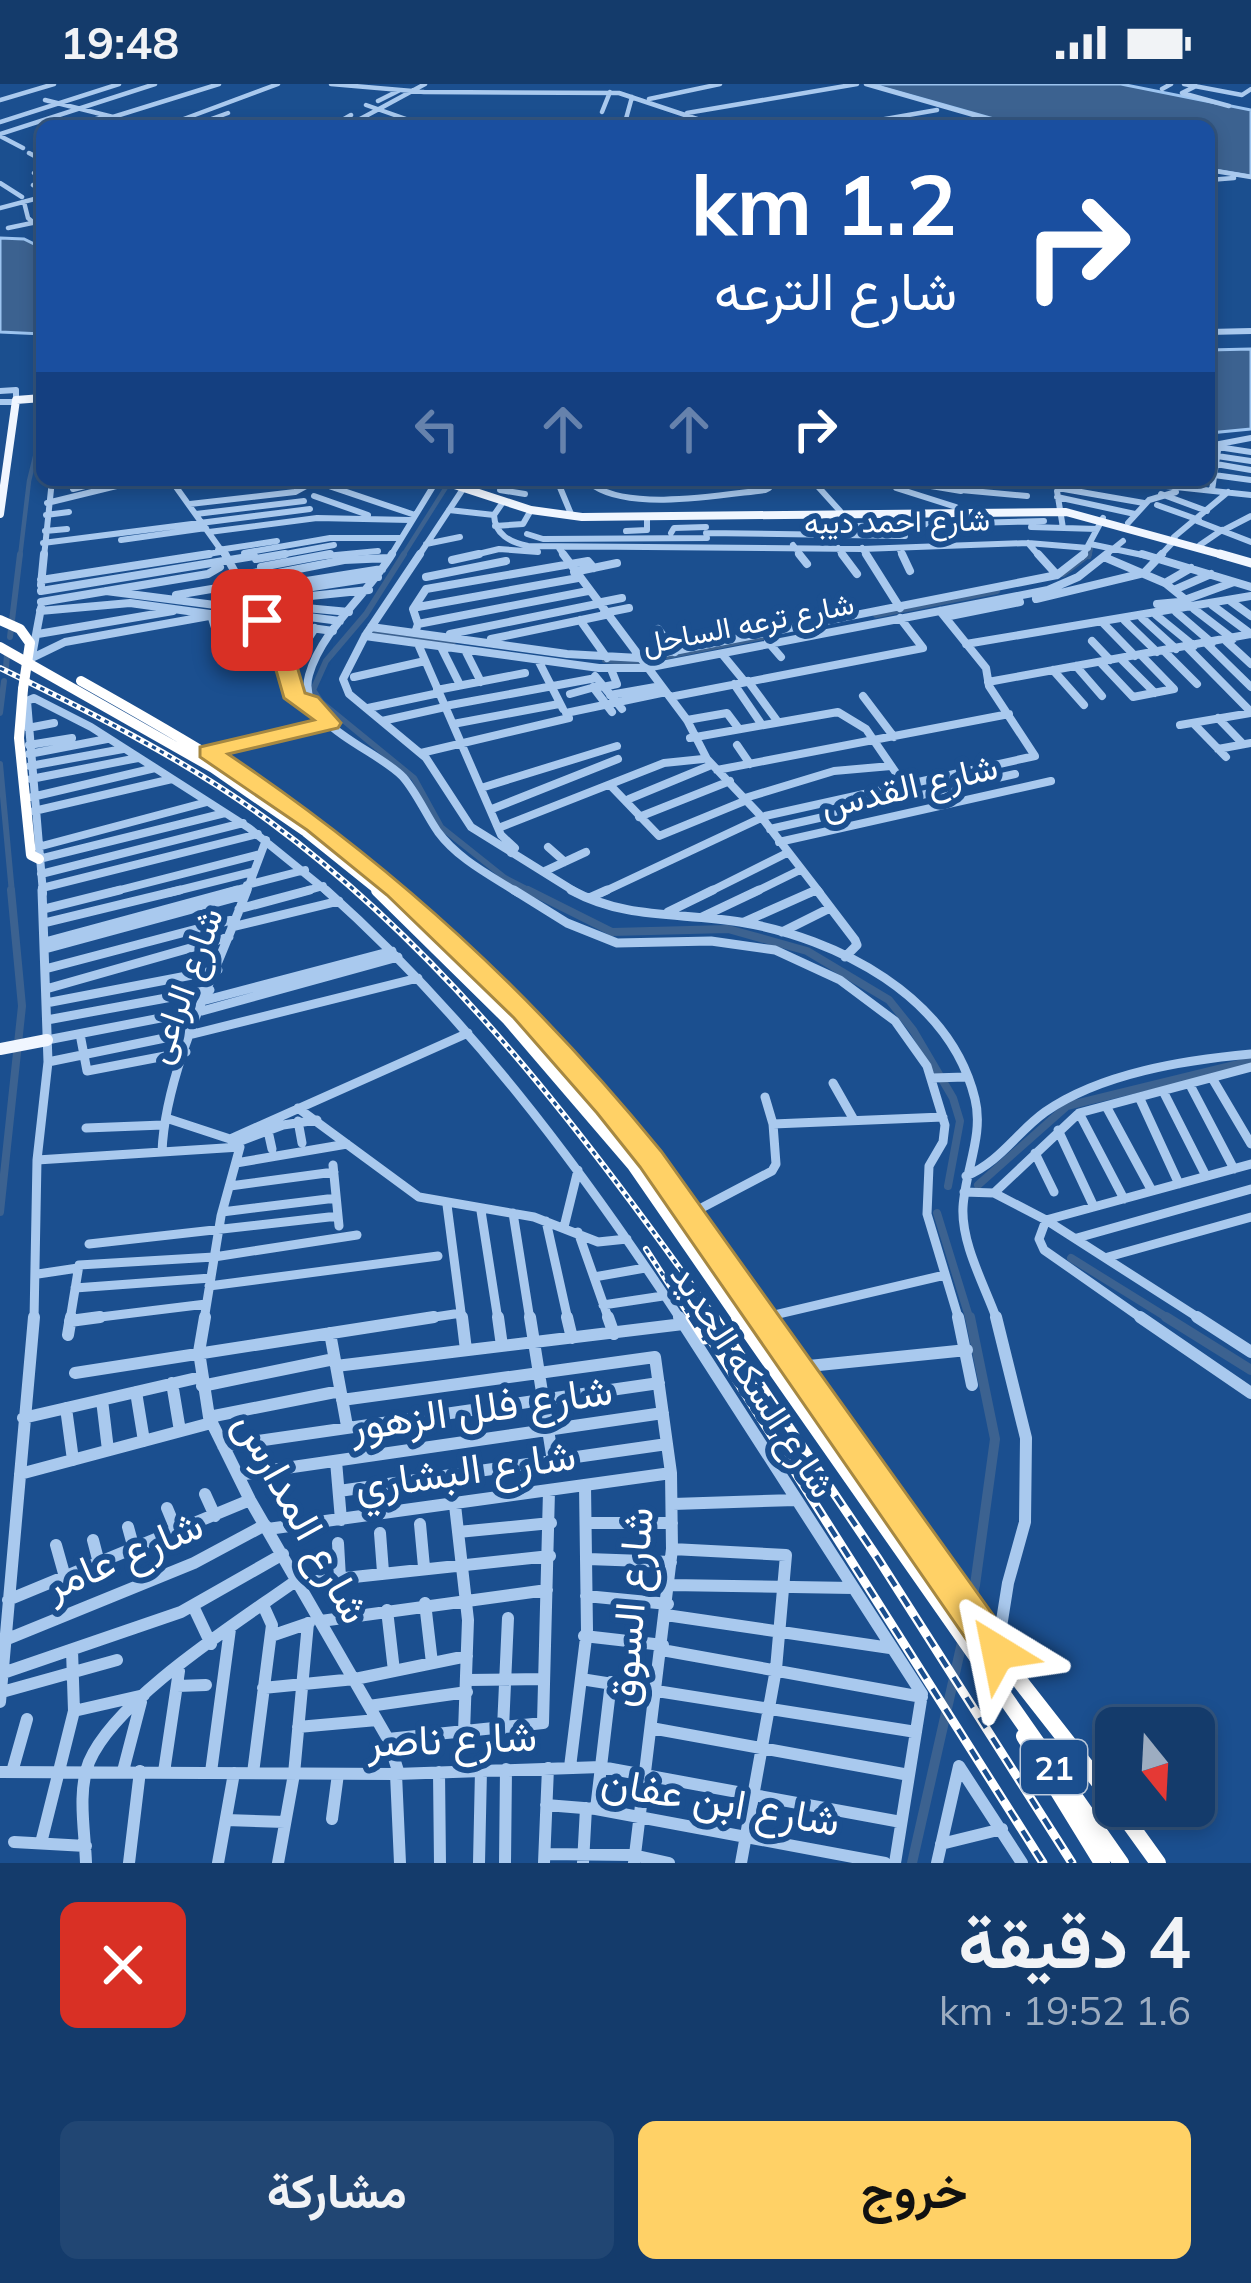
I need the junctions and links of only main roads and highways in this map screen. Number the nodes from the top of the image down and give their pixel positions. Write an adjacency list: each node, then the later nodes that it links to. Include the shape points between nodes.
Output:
1 (36, 398): 2 (main road, via 16,399)
2 (3, 472): 7 (main road)
3 (454, 486): 4 (main road)
4 (499, 498): 6 (main road, via 571,514); 6 (main road, via 531,510 652,517 706,532 739,516)
5 (1058, 510): 8 (main road); 9 (main road); 9 (main road)
6 (837, 513): 8 (main road); 8 (main road, via 992,508)
7 (0, 514)
8 (1028, 517)
9 (1174, 538): 10 (main road)
10 (1202, 547): 11 (main road); 11 (main road)
11 (1248, 561)
12 (0, 620): 14 (highway, bridge, via 31,643 19,745 31,855)
13 (0, 643): 17 (highway, 21, via 213,768 324,846 448,954 634,1165); 18 (highway, 21, via 208,752 316,825 464,951 608,1106)
14 (39, 853)
15 (43, 1041): 16 (main road)
16 (2, 1048)
17 (1008, 1703): 20 (highway); 21 (highway, 21)
18 (1095, 1777)
19 (1133, 1827): 22 (highway, 21)
20 (1102, 1863)
21 (1121, 1863)
22 (1158, 1863)

